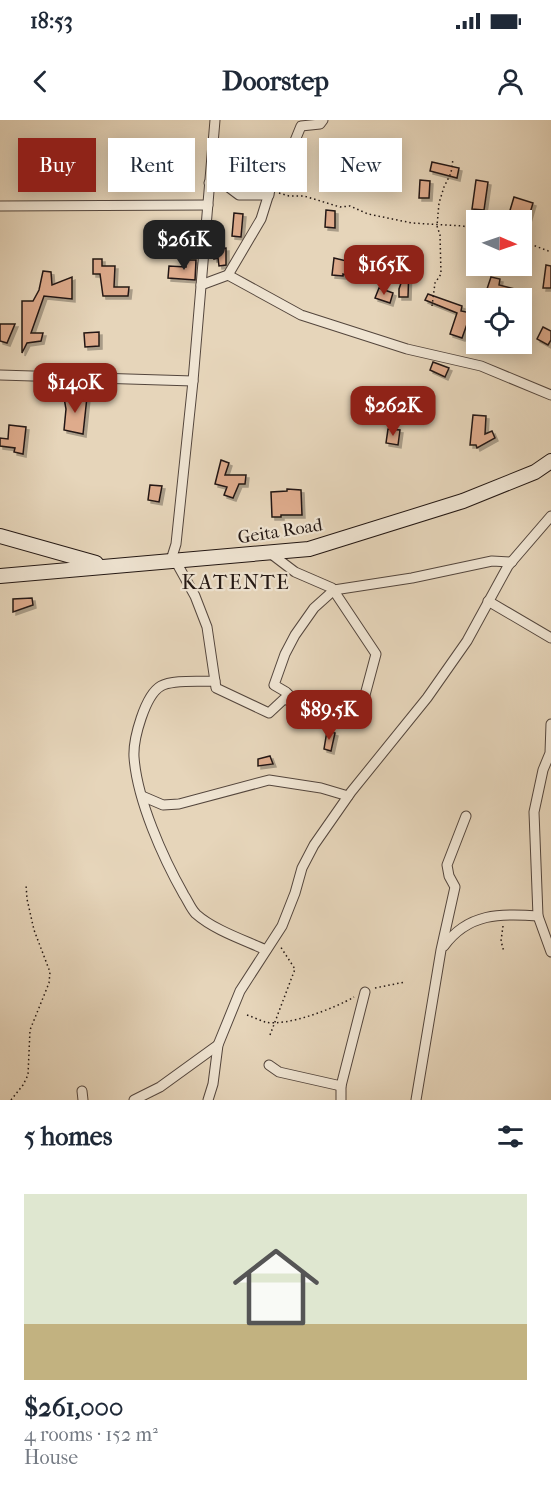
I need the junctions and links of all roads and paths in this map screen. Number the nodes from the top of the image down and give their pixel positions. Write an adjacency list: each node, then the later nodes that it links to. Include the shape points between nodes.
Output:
1 (215, 120): 3 (street)
2 (323, 120): 7 (street, via 320,124 301,126)
3 (213, 138)
4 (453, 159): 10 (path, via 439,203)
5 (208, 192): 8 (street)
6 (235, 192): 7 (street)
7 (269, 195): 10 (path, via 304,195 368,214); 14 (street, via 261,219)
8 (207, 205): 9 (street); 15 (street)
9 (0, 206)
10 (437, 226): 11 (path); 16 (path, via 441,274 435,283)
11 (466, 227)
12 (532, 245): 13 (path)
13 (551, 252)
14 (228, 275): 15 (street); 19 (street, via 301,315 407,349 481,366)
15 (201, 285): 18 (street)
16 (432, 306)
17 (0, 375): 18 (street)
18 (193, 381): 24 (street)
19 (551, 395)
20 (551, 461): 23 (main road, Geita Road, via 535,472 464,501 309,549)
21 (551, 516): 25 (street)
22 (0, 536): 26 (main road)
23 (270, 553): 24 (main road, Geita Road); 28 (street, via 295,572)
24 (173, 560): 26 (main road, Geita Road); 31 (street, via 195,596 207,627)
25 (512, 562): 28 (street, via 492,561); 29 (street)
26 (106, 566): 27 (main road, Geita Road)
27 (0, 576)
28 (334, 590): 32 (street, via 314,608 295,635 274,685); 32 (street, via 376,654 365,694 304,706)
29 (488, 601): 30 (street); 35 (street, via 427,698)
30 (551, 638)
31 (215, 681): 32 (street, via 216,688 269,713 284,699); 34 (street, via 159,687 141,714 134,756)
32 (296, 702)
33 (551, 724): 39 (street, via 550,753 534,812)
34 (142, 795): 35 (street, via 163,805 179,804 269,780); 41 (street, via 156,838 195,914)
35 (348, 796): 40 (street, via 302,868)
36 (466, 816): 42 (street, via 447,865 454,887)
37 (26, 885): 53 (path, via 34,930 50,972 30,1030 28,1075)
38 (506, 914): 39 (street); 42 (street, via 476,920 452,935); 43 (path, via 501,933)
39 (538, 916): 44 (street)
40 (275, 937): 41 (street); 48 (path, via 295,969)
41 (266, 950): 50 (street, via 240,991)
42 (441, 950): 58 (street)
43 (504, 952)
44 (551, 952)
45 (405, 982): 46 (path)
46 (365, 992): 48 (path, via 330,1009); 52 (street)
47 (247, 1016): 48 (path)
48 (276, 1022): 49 (path)
49 (270, 1035)
50 (219, 1045): 55 (street, via 160,1087); 56 (street)
51 (269, 1065): 52 (street, via 279,1072)
52 (340, 1086): 57 (street)
53 (12, 1099): 54 (path)
54 (17, 1100)
55 (134, 1100)
56 (208, 1100)
57 (341, 1100)
58 (416, 1100)

